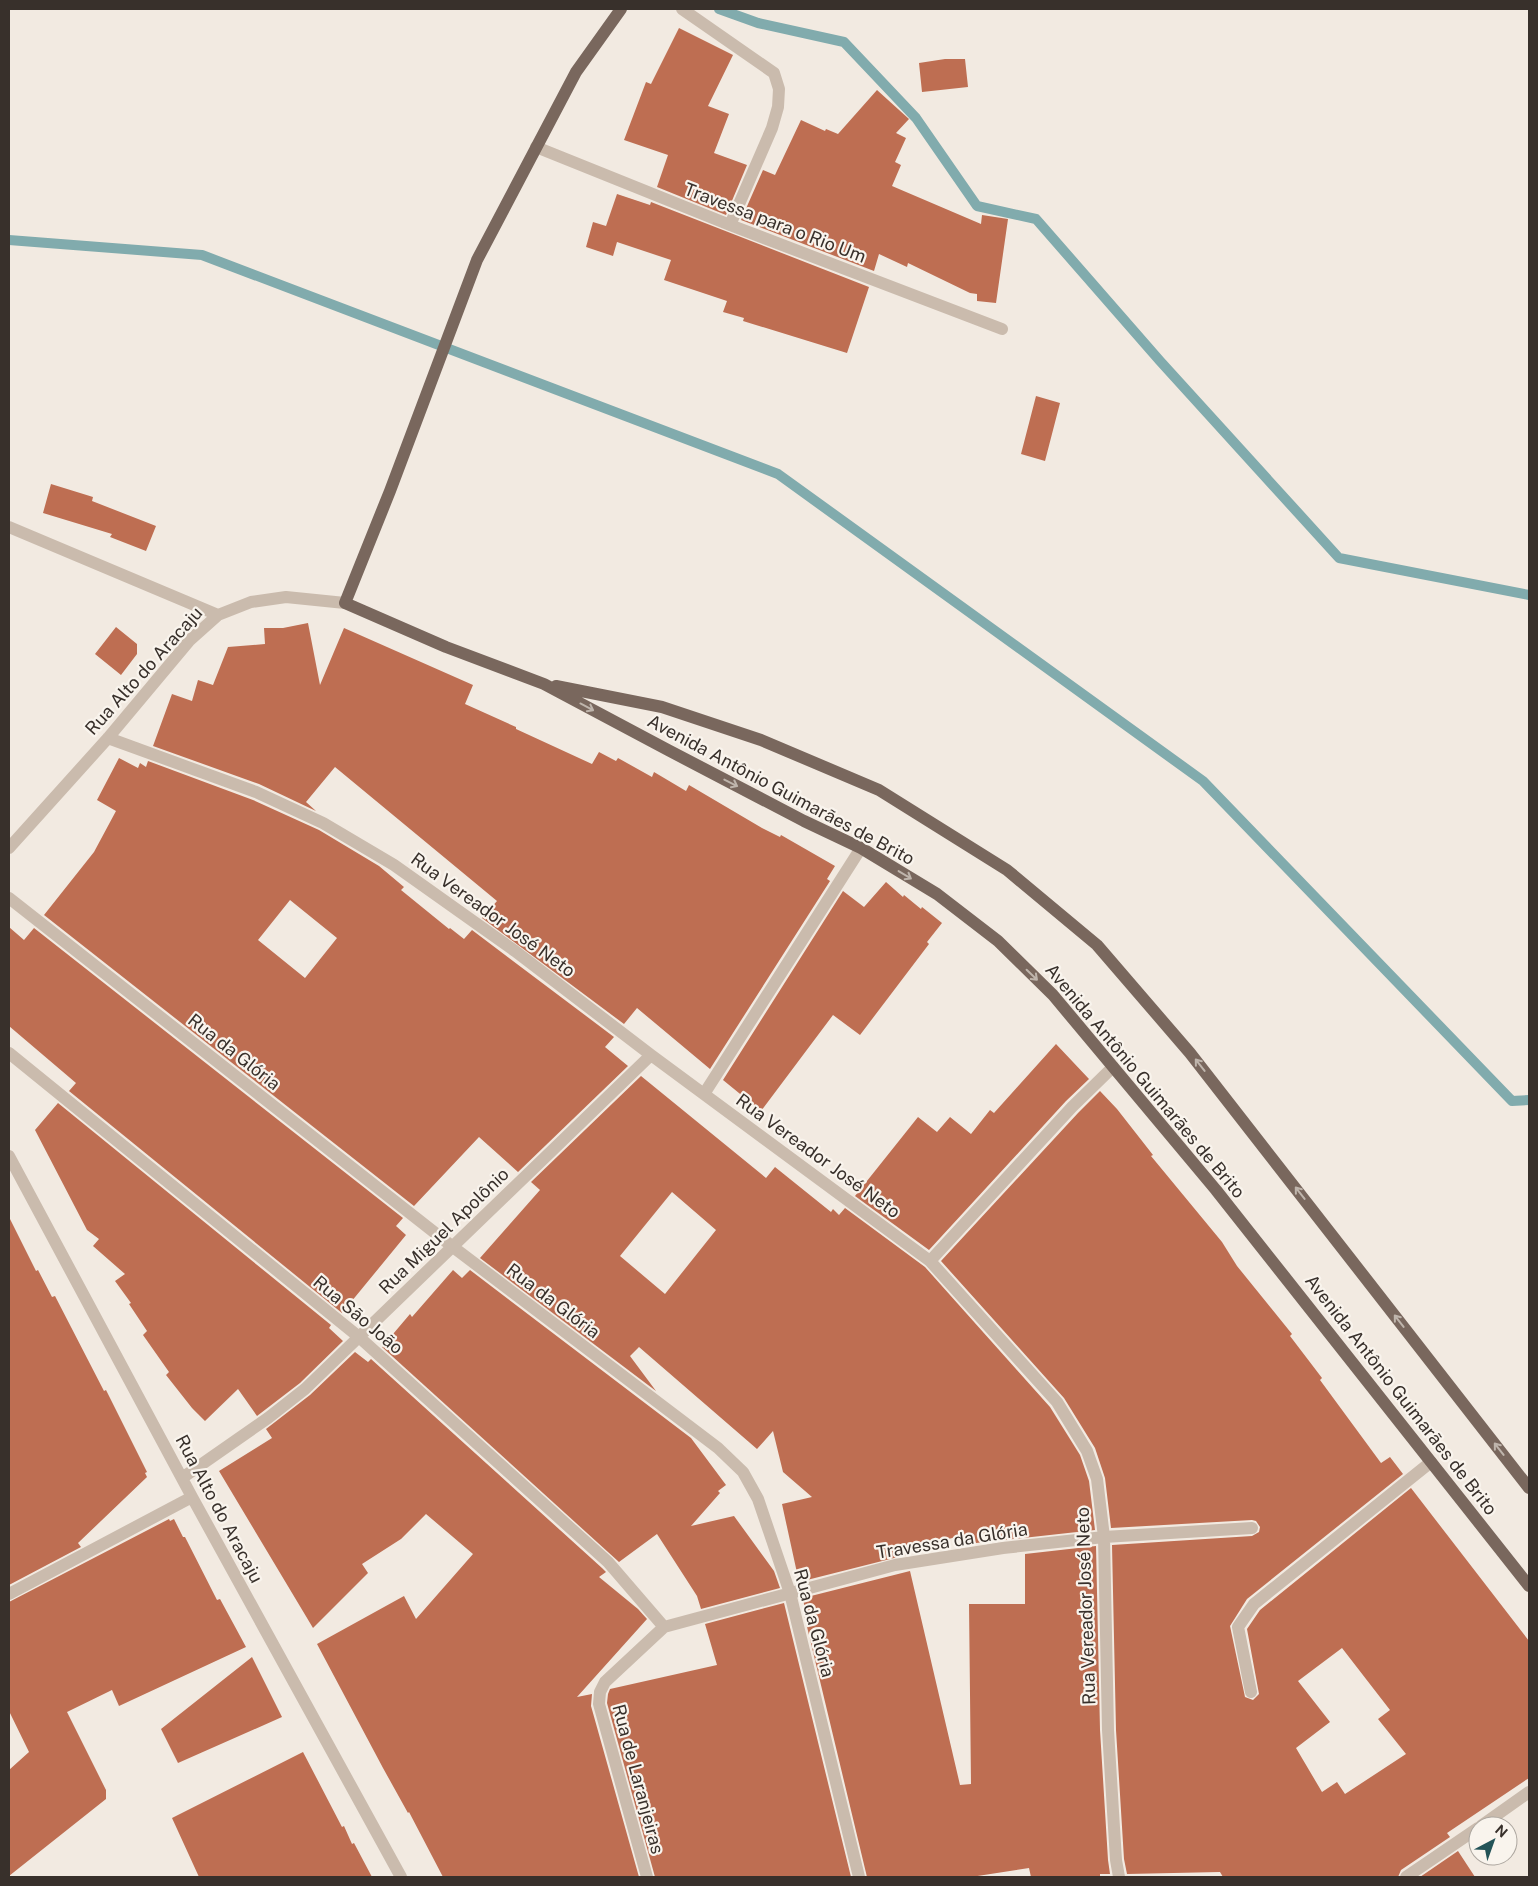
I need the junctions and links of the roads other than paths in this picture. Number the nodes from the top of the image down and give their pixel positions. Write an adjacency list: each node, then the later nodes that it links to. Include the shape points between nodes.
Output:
1 (621, 9): 3 (main road, via 576,72)
2 (682, 9): 4 (street, via 774,73 779,89 772,128)
3 (536, 147): 4 (street, Travessa para o Rio Um); 7 (main road, via 477,260)
4 (730, 225): 5 (street, Travessa para o Rio Um)
5 (1002, 329)
6 (9, 527): 8 (street)
7 (345, 603): 8 (street, Rua Alto do Aracaju, via 286,597 251,602); 9 (main road, Avenida Antônio Guimarães de Brito, via 446,647)
8 (218, 615): 10 (street, Rua Alto do Aracaju, via 190,640)
9 (544, 684): 12 (main road, Avenida Antônio Guimarães de Brito, one-way to 12); 24 (main road, Avenida Antônio Guimarães de Brito, one-way to 9, via 1190,1052 1097,945 1007,870 879,790 761,740 662,707)
10 (108, 738): 11 (street, Rua Alto do Aracaju); 15 (street, Rua Vereador José Neto, via 256,792 324,823 410,876)
11 (9, 848)
12 (861, 848): 16 (main road, Avenida Antônio Guimarães de Brito, one-way to 16, via 937,894 998,941 1052,995); 17 (street)
13 (9, 898): 19 (street, Rua da Glória)
14 (9, 1052): 21 (street, Rua São João)
15 (651, 1055): 17 (street, Rua Vereador José Neto); 19 (street, Rua Miguel Apolônio)
16 (1113, 1066): 20 (street); 22 (main road, Avenida Antônio Guimarães de Brito, via 1216,1190)
17 (704, 1094): 20 (street, Rua Vereador José Neto)
18 (9, 1156): 23 (street, Rua Alto do Aracaju)
19 (453, 1247): 21 (street, Rua Miguel Apolônio); 29 (street, Rua da Glória, via 718,1448 743,1472 758,1499)
20 (930, 1261): 27 (street, Rua Vereador José Neto, via 1057,1402 1087,1451 1097,1479)
21 (358, 1337): 23 (street, Rua Miguel Apolônio, via 305,1389); 31 (street, Rua São João, via 608,1562)
22 (1431, 1462): 28 (main road, Avenida Antônio Guimarães de Brito); 32 (street, via 1254,1604 1238,1627)
23 (182, 1478): 25 (street, Rua Alto do Aracaju)
24 (1529, 1488)
25 (192, 1497): 30 (street); 36 (street, Rua Alto do Aracaju)
26 (1252, 1528): 27 (street, Travessa da Glória)
27 (1104, 1537): 29 (street, Travessa da Glória, via 1003,1548 894,1566); 39 (street, Rua Vereador José Neto, via 1108,1730)
28 (1529, 1586)
29 (790, 1593): 31 (street, Travessa da Glória); 38 (street, Rua da Glória)
30 (9, 1594)
31 (664, 1627): 37 (street, Rua de Laranjeiras, via 605,1682 599,1704)
32 (1251, 1692)
33 (1529, 1792): 34 (street)
34 (1495, 1816)
35 (1468, 1835): 40 (street)
36 (401, 1877)
37 (647, 1877)
38 (859, 1877)
39 (1119, 1877)
40 (1407, 1877)

